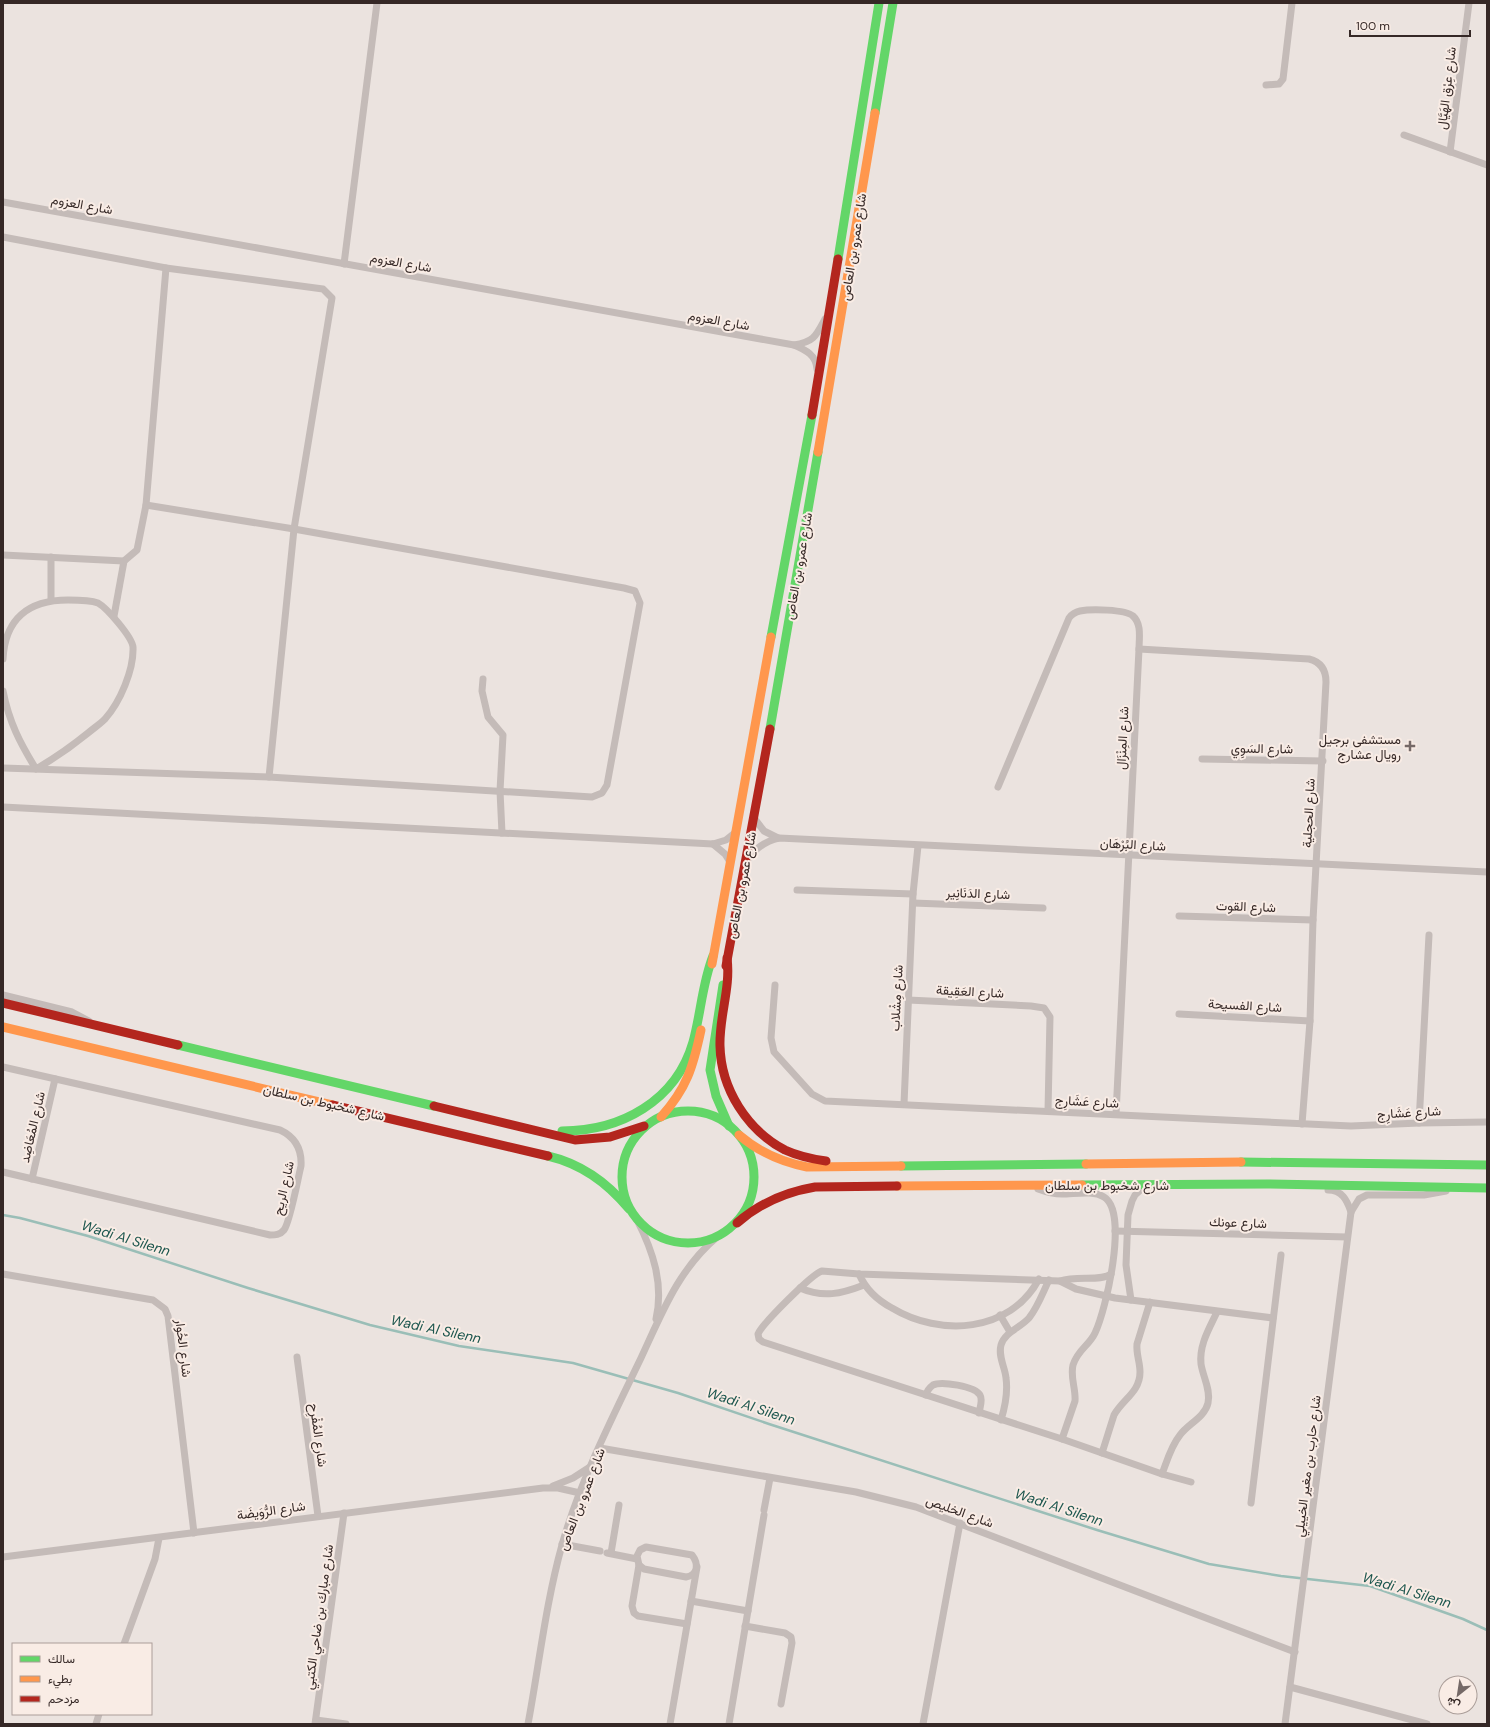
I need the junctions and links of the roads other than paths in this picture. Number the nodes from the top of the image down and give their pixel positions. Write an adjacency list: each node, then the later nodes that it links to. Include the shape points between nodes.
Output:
1 (377, 3): 12 (street)
2 (879, 3): 14 (main road, شارع عمرو بن العاص)
3 (893, 3): 36 (main road, شارع عمرو بن العاص, via 829,391)
4 (1292, 3): 6 (street, via 1283,79 1279,84)
5 (1469, 3): 8 (street, شارع عِرْق الهَيَّال)
6 (1266, 85)
7 (1404, 134): 8 (street)
8 (1450, 152): 9 (street)
9 (1487, 165)
10 (3, 202): 12 (street, شارع العزوم)
11 (3, 237): 13 (street)
12 (344, 264): 15 (street, شارع العزوم)
13 (166, 268): 17 (street); 18 (street, via 323,289 332,298)
14 (828, 313): 15 (street, via 814,338); 16 (main road, شارع عمرو بن العاص)
15 (794, 346): 16 (street, شارع العزوم, via 807,351 815,360)
16 (817, 385): 37 (main road, شارع عمرو بن العاص)
17 (146, 505): 18 (street); 21 (street, via 137,550)
18 (294, 529): 32 (street); 34 (street, via 635,591 640,603 607,785 602,792 592,797)
19 (3, 555): 20 (street)
20 (51, 557): 21 (street); 22 (street)
21 (124, 561): 23 (street)
22 (51, 600): 23 (street, via 97,603); 25 (street, via 31,607 12,624 4,646)
23 (114, 616): 31 (street, via 133,646 124,690 105,719 66,751)
24 (1139, 649): 29 (street, شارع الحجلية, via 1309,659 1318,662 1326,677); 33 (street, شارع المِنْزَال, via 1138,625 1128,613 1087,610 1072,615); 42 (street, شارع المِنْزَال)
25 (3, 659)
26 (483, 679): 34 (street, via 482,691 488,717 503,735)
27 (3, 691): 31 (street, via 18,739)
28 (1202, 759): 29 (street, شارع السَوِي)
29 (1323, 761): 45 (street, شارع الحجلية)
30 (3, 768): 31 (street)
31 (36, 769): 32 (street)
32 (269, 777): 34 (street)
33 (998, 788)
34 (500, 791): 38 (street)
35 (3, 807): 38 (street)
36 (754, 818): 39 (street, شارع البُرْهَان, via 764,831); 44 (main road, شارع عمرو بن العاص)
37 (736, 832): 40 (street, via 726,840); 43 (main road, شارع عمرو بن العاص)
38 (502, 833): 40 (street)
39 (779, 838): 41 (street, شارع البُرْهَان); 44 (street, شارع البُرْهَان, via 758,847)
40 (713, 844): 43 (street)
41 (918, 846): 42 (street, شارع البُرْهَان); 48 (street, شارع مِشْلاب)
42 (1128, 855): 45 (street, شارع البُرْهَان); 69 (street, شارع المِنْزَال)
43 (731, 863): 54 (main road, شارع عمرو بن العاص)
44 (745, 863): 55 (main road, شارع عمرو بن العاص)
45 (1317, 865): 46 (street, شارع البُرْهَان); 52 (street, شارع الحجلية)
46 (1487, 872)
47 (798, 890): 48 (street)
48 (913, 894): 49 (street, شارع مِشْلاب)
49 (913, 903): 50 (street, شارع الدَنَانِير); 58 (street, شارع مِشْلاب)
50 (1043, 908)
51 (1179, 916): 52 (street, شارع القوت)
52 (1313, 920): 61 (street, شارع الحجلية)
53 (1429, 935): 72 (street)
54 (713, 956): 68 (main road, via 705,977 691,1047 680,1071 663,1092 630,1116 602,1128 570,1132 477,1112); 70 (main road, شارع عمرو بن العاص, via 693,1066 684,1088)
55 (727, 958): 75 (main road, شارع عمرو بن العاص, via 710,1070 716,1096); 78 (main road, via 729,975 721,1034 721,1066 738,1106 768,1140 795,1154 823,1161 927,1161)
56 (775, 985): 66 (street, شارع عَشَارِج, via 772,1048 776,1057 812,1094 825,1101)
57 (3, 995): 62 (street, via 72,1012 86,1018)
58 (908, 1000): 66 (street, شارع مِشْلاب); 67 (street, شارع العَقِيقة, via 1044,1008 1050,1017)
59 (3, 1003): 62 (main road, شارع شخبوط بن سلطان)
60 (1179, 1014): 61 (street, شارع الفسيحة)
61 (1310, 1021): 73 (street, شارع الحجلية)
62 (93, 1025): 68 (main road, شارع شخبوط بن سلطان)
63 (3, 1027): 86 (main road, شارع شخبوط بن سلطان, via 554,1156 580,1165 599,1176)
64 (3, 1067): 65 (street, شارع الريح)
65 (55, 1079): 80 (street, شارع المُعَاضِد); 80 (street, شارع الريح, via 280,1130 287,1133 297,1144 302,1158 300,1170 287,1225 276,1235)
66 (904, 1104): 67 (street, شارع عَشَارِج)
67 (1048, 1111): 69 (street, شارع عَشَارِج)
68 (463, 1112): 74 (main road, شارع شخبوط بن سلطان, via 575,1140 608,1139)
69 (1116, 1114): 73 (street, شارع عَشَارِج)
70 (661, 1117): 74 (main road); 75 (main road, via 686,1111 702,1112)
71 (1487, 1122): 72 (street, شارع عَشَارِج)
72 (1419, 1123): 73 (street, شارع عَشَارِج, via 1351,1126)
73 (1302, 1124)
74 (644, 1126): 86 (main road, via 632,1140 624,1156 621,1174 623,1192)
75 (729, 1126): 76 (main road)
76 (739, 1135): 78 (main road, شارع شخبوط بن سلطان, via 769,1156 807,1167); 89 (main road, via 749,1151 754,1170 753,1189 747,1207)
77 (1485, 1164): 78 (main road, شارع شخبوط بن سلطان, via 1210,1162)
78 (955, 1165)
79 (3, 1172): 80 (street, شارع الريح)
80 (32, 1179)
81 (1267, 1184): 83 (main road, شارع شخبوط بن سلطان); 84 (main road, شارع شخبوط بن سلطان); 87 (street, via 1336,1191 1344,1197)
82 (1029, 1185): 83 (main road, شارع شخبوط بن سلطان); 89 (main road, شارع شخبوط بن سلطان, via 799,1189 769,1199); 90 (street, via 1053,1193 1092,1194 1104,1197 1112,1207)
83 (1146, 1185): 91 (street, via 1132,1201 1128,1215)
84 (1458, 1187): 85 (main road, شارع شخبوط بن سلطان); 87 (street, شارع حارب بن مغير الخييلي, via 1424,1195 1367,1195 1359,1199)
85 (1487, 1188)
86 (629, 1209): 88 (main road)
87 (1351, 1212): 93 (street, شارع حارب بن مغير الخييلي)
88 (637, 1220): 92 (main road, via 666,1240 683,1243 701,1242); 110 (street, شارع عمرو بن العاص, via 653,1255 657,1273 658,1311)
89 (737, 1223): 92 (main road)
90 (1115, 1231): 91 (street, شارع عونك); 96 (street)
91 (1129, 1231): 93 (street, شارع عونك); 95 (street)
92 (717, 1237): 110 (street, شارع عمرو بن العاص, via 684,1271)
93 (1347, 1237): 142 (street, شارع حارب بن مغير الخييلي)
94 (1281, 1255): 109 (street)
95 (1126, 1270): 96 (street); 105 (street)
96 (1112, 1272): 101 (street, via 1103,1278 1078,1277); 104 (street)
97 (3, 1274): 130 (street, شارع الحُوار, via 153,1300 165,1309 168,1316)
98 (859, 1274): 99 (street); 102 (street); 103 (street, via 819,1272)
99 (1039, 1279): 100 (street); 108 (street, via 1020,1303)
100 (1048, 1280): 101 (street); 111 (street, via 1033,1312 1025,1322)
101 (1060, 1281): 104 (street)
102 (864, 1285): 103 (street, via 833,1295); 108 (street, via 887,1305 928,1324 972,1325)
103 (800, 1288): 113 (street, via 759,1331 761,1341)
104 (1106, 1296): 105 (street); 116 (street, via 1096,1331 1076,1356 1072,1377 1075,1401)
105 (1131, 1300): 106 (street)
106 (1150, 1302): 107 (street); 118 (street, via 1137,1344 1140,1374 1138,1383 1129,1398 1117,1409)
107 (1217, 1312): 109 (street); 120 (street, via 1204,1340 1200,1356 1209,1394 1208,1404 1203,1413 1175,1442)
108 (1000, 1315): 111 (street)
109 (1273, 1318): 125 (street)
110 (653, 1331): 117 (street, شارع عمرو بن العاص)
111 (1010, 1332): 115 (street, via 1000,1353 1007,1389)
112 (296, 1357): 128 (street, شارع المُفْرِح)
113 (926, 1395): 114 (street); 114 (street, via 935,1384 969,1388 978,1392 981,1398)
114 (979, 1413): 115 (street)
115 (1001, 1420): 116 (street)
116 (1062, 1439): 118 (street)
117 (600, 1448): 119 (street, شارع عمرو بن العاص); 121 (street, شارع الخليص)
118 (1102, 1453): 120 (street)
119 (591, 1465): 123 (street, شارع الرُّوَيضَة, via 574,1478); 124 (street, شارع عمرو بن العاص)
120 (1162, 1474): 122 (street)
121 (770, 1478): 129 (street, شارع الخليص, via 887,1499); 138 (street)
122 (1191, 1482)
123 (543, 1488): 124 (street, شارع الرُّوَيضَة, via 558,1488); 127 (street, شارع الرُّوَيضَة)
124 (580, 1493): 132 (street, شارع عمرو بن العاص)
125 (1250, 1503)
126 (619, 1505): 133 (street)
127 (344, 1513): 128 (street, شارع الرُّوَيضَة); 145 (street, شارع مبارك بن ضاحي الكتبي)
128 (318, 1516): 130 (street, شارع الرُّوَيضَة)
129 (960, 1523): 142 (street, شارع الخليص); 150 (street)
130 (194, 1533): 131 (street, شارع الرُّوَيضَة)
131 (159, 1538): 134 (street, شارع الرُّوَيضَة); 141 (street, via 155,1559)
132 (562, 1544): 133 (street); 147 (street, شارع عمرو بن العاص, via 552,1584)
133 (606, 1552): 135 (street)
134 (3, 1557)
135 (638, 1562): 136 (street, via 644,1569 686,1577 694,1573); 136 (street, via 640,1550 650,1547 692,1555); 139 (street, via 632,1606 634,1613 638,1616)
136 (697, 1567): 137 (street)
137 (691, 1601): 138 (street); 139 (street)
138 (748, 1611): 140 (street)
139 (687, 1624): 148 (street)
140 (745, 1626): 144 (street, via 785,1633 791,1637); 149 (street)
141 (124, 1643)
142 (1295, 1652): 143 (street, شارع حارب بن مغير الخييلي)
143 (1290, 1687): 151 (street, شارع حارب بن مغير الخييلي); 152 (street)
144 (781, 1704)
145 (316, 1722): 146 (street)
146 (346, 1724)
147 (528, 1724)
148 (670, 1724)
149 (730, 1724)
150 (923, 1724)
151 (1285, 1724)
152 (1427, 1724)

